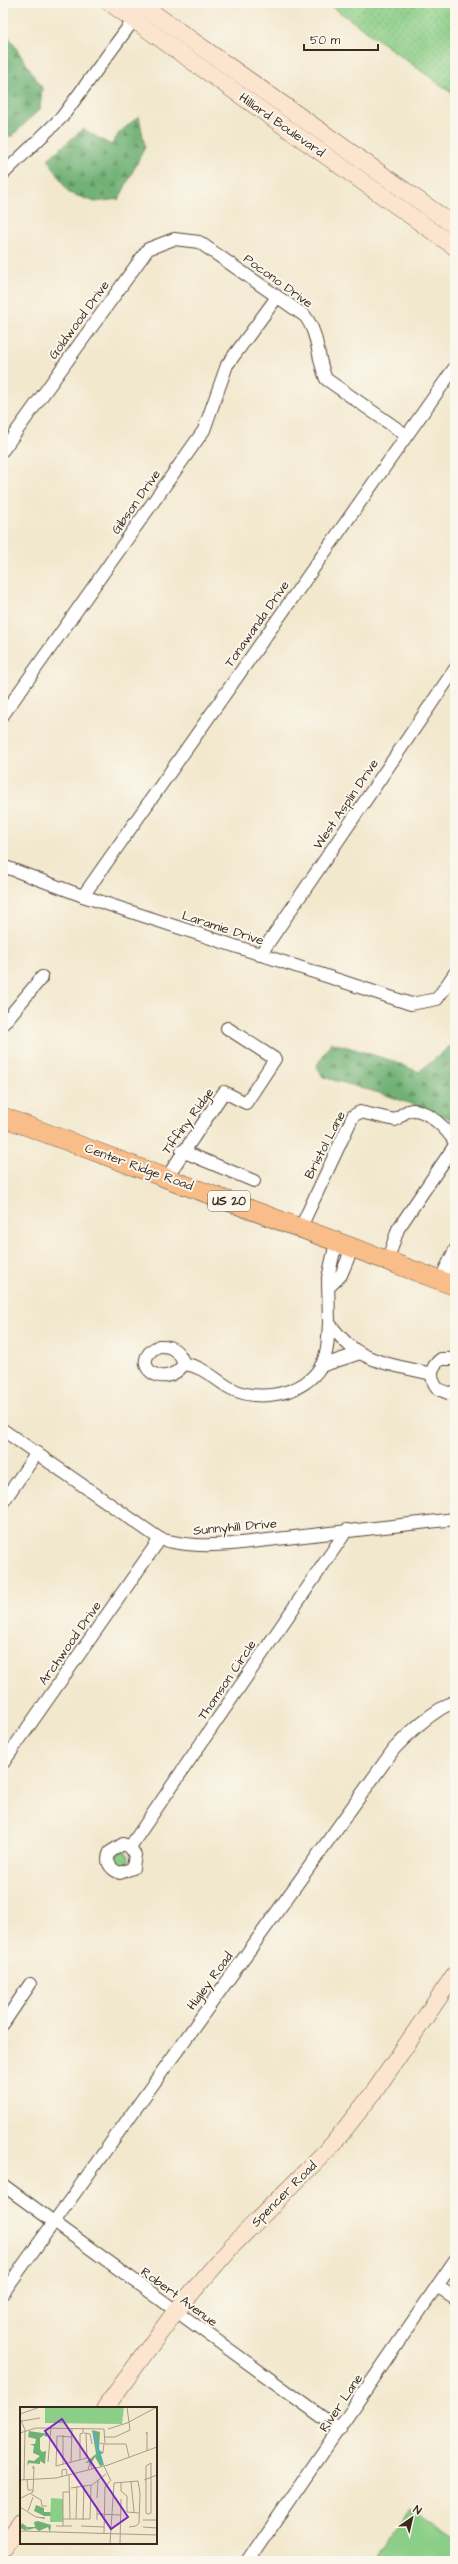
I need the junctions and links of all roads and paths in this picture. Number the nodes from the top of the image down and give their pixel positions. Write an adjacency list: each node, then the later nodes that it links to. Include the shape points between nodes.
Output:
1 (110, 3): 2 (main road, Hilliard Boulevard)
2 (138, 10): 3 (street, via 62,117); 4 (main road, Hilliard Boulevard); 6 (main road, Hilliard Boulevard)
3 (3, 174)
4 (455, 226)
5 (199, 242): 7 (street, Pocono Drive); 10 (street, Goldwood Drive, via 174,240 148,249)
6 (455, 247)
7 (277, 297): 9 (street, Pocono Drive, via 305,316 313,326 321,368 326,379); 12 (street, Gibson Drive, via 227,365 204,430)
8 (455, 367): 9 (street, Tonawanda Drive)
9 (406, 435): 14 (street, Tonawanda Drive)
10 (3, 450)
11 (455, 669): 15 (street, West Asplin Drive)
12 (3, 715)
13 (3, 866): 14 (street, Laramie Drive)
14 (83, 896): 15 (street, Laramie Drive)
15 (260, 955): 16 (street, Laramie Drive, via 411,1004 437,999)
16 (455, 973)
17 (42, 977): 18 (street)
18 (3, 1024)
19 (227, 1028): 22 (street, Tiffiny Ridge, via 275,1059 246,1103 224,1092)
20 (3, 1117): 23 (main road, Center Ridge Road / US 20)
21 (455, 1144): 25 (street, Bristol Lane, via 449,1131 436,1120 418,1112 409,1110 395,1120 360,1112 353,1116); 28 (street, Bristol Lane, via 398,1229)
22 (182, 1151): 23 (street, Tiffiny Ridge); 24 (street)
23 (167, 1177): 25 (main road, Center Ridge Road / US 20)
24 (254, 1181)
25 (300, 1229): 26 (main road, Center Ridge Road / US 20)
26 (345, 1245): 28 (main road, Center Ridge Road / US 20); 30 (street, via 334,1251 328,1288)
27 (455, 1250): 29 (street)
28 (387, 1262): 29 (main road, Center Ridge Road / US 20)
29 (447, 1283)
30 (329, 1323): 31 (street); 34 (street, via 327,1345)
31 (360, 1353): 34 (street); 35 (street)
32 (455, 1359): 35 (street, via 441,1359 433,1368)
33 (184, 1364): 34 (street, via 199,1367 230,1388 252,1395 270,1395 292,1390)
34 (321, 1366)
35 (432, 1374): 36 (street, via 438,1389 448,1393)
36 (455, 1392)
37 (3, 1430): 38 (street, Sunnyhill Drive)
38 (37, 1453): 39 (street); 42 (street, Sunnyhill Drive)
39 (3, 1502)
40 (455, 1519): 41 (street, Sunnyhill Drive)
41 (347, 1530): 42 (street, Sunnyhill Drive, via 202,1546 181,1545); 45 (street, Thomson Circle)
42 (160, 1539): 44 (street, Archwood Drive)
43 (455, 1702): 50 (street, Higley Road, via 437,1710 394,1748)
44 (3, 1763)
45 (130, 1846)
46 (455, 1974): 55 (main road, Spencer Road, via 374,2092 333,2144 230,2248)
47 (30, 1984): 48 (street)
48 (3, 2024)
49 (3, 2185): 50 (street, Robert Avenue)
50 (54, 2221): 53 (street, Higley Road); 55 (street, Robert Avenue)
51 (455, 2260): 52 (street, River Lane)
52 (437, 2286): 54 (street); 57 (street, River Lane)
53 (3, 2293)
54 (455, 2298)
55 (175, 2312): 56 (main road, Spencer Road); 57 (street, Robert Avenue)
56 (106, 2407)
57 (340, 2430): 60 (street, River Lane)
58 (20, 2524): 59 (main road)
59 (3, 2548)
60 (248, 2561)

